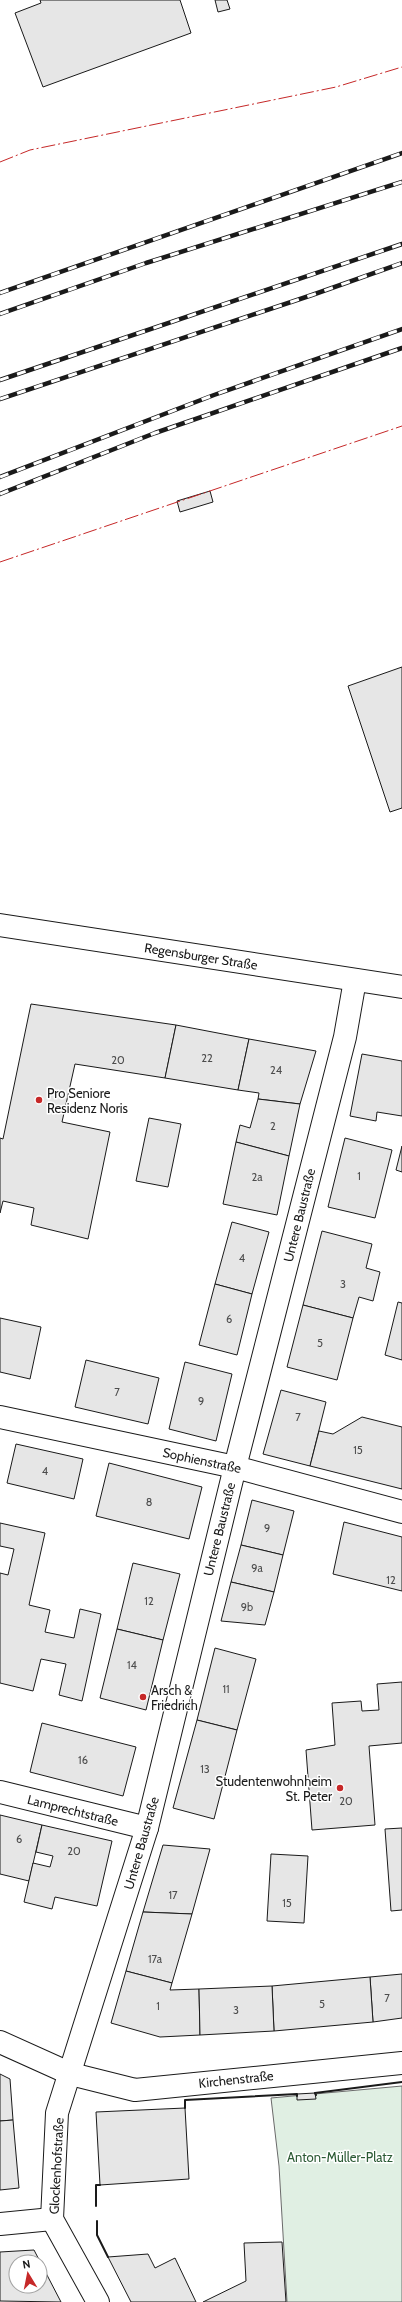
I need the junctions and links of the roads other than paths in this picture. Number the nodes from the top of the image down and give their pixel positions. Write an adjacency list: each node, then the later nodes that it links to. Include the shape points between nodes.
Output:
1 (0, 925): 2 (street, Regensburger Straße)
2 (355, 980): 3 (street, Regensburger Straße); 5 (street, Untere Baustraße, via 345,1037)
3 (402, 986)
4 (0, 1417): 5 (street, Sophienstraße)
5 (234, 1467): 6 (street, Sophienstraße); 8 (street, Untere Baustraße)
6 (402, 1512)
7 (0, 1792): 8 (street, Lamprechtstraße)
8 (147, 1828): 11 (street, Untere Baustraße)
9 (0, 2042): 11 (street)
10 (402, 2063): 11 (street, Kirchenstraße, via 135,2090)
11 (71, 2074): 12 (street, Glockenhofstraße, via 57,2113)
12 (52, 2219): 13 (street); 14 (street, Glockenhofstraße)
13 (0, 2224)
14 (98, 2302)

